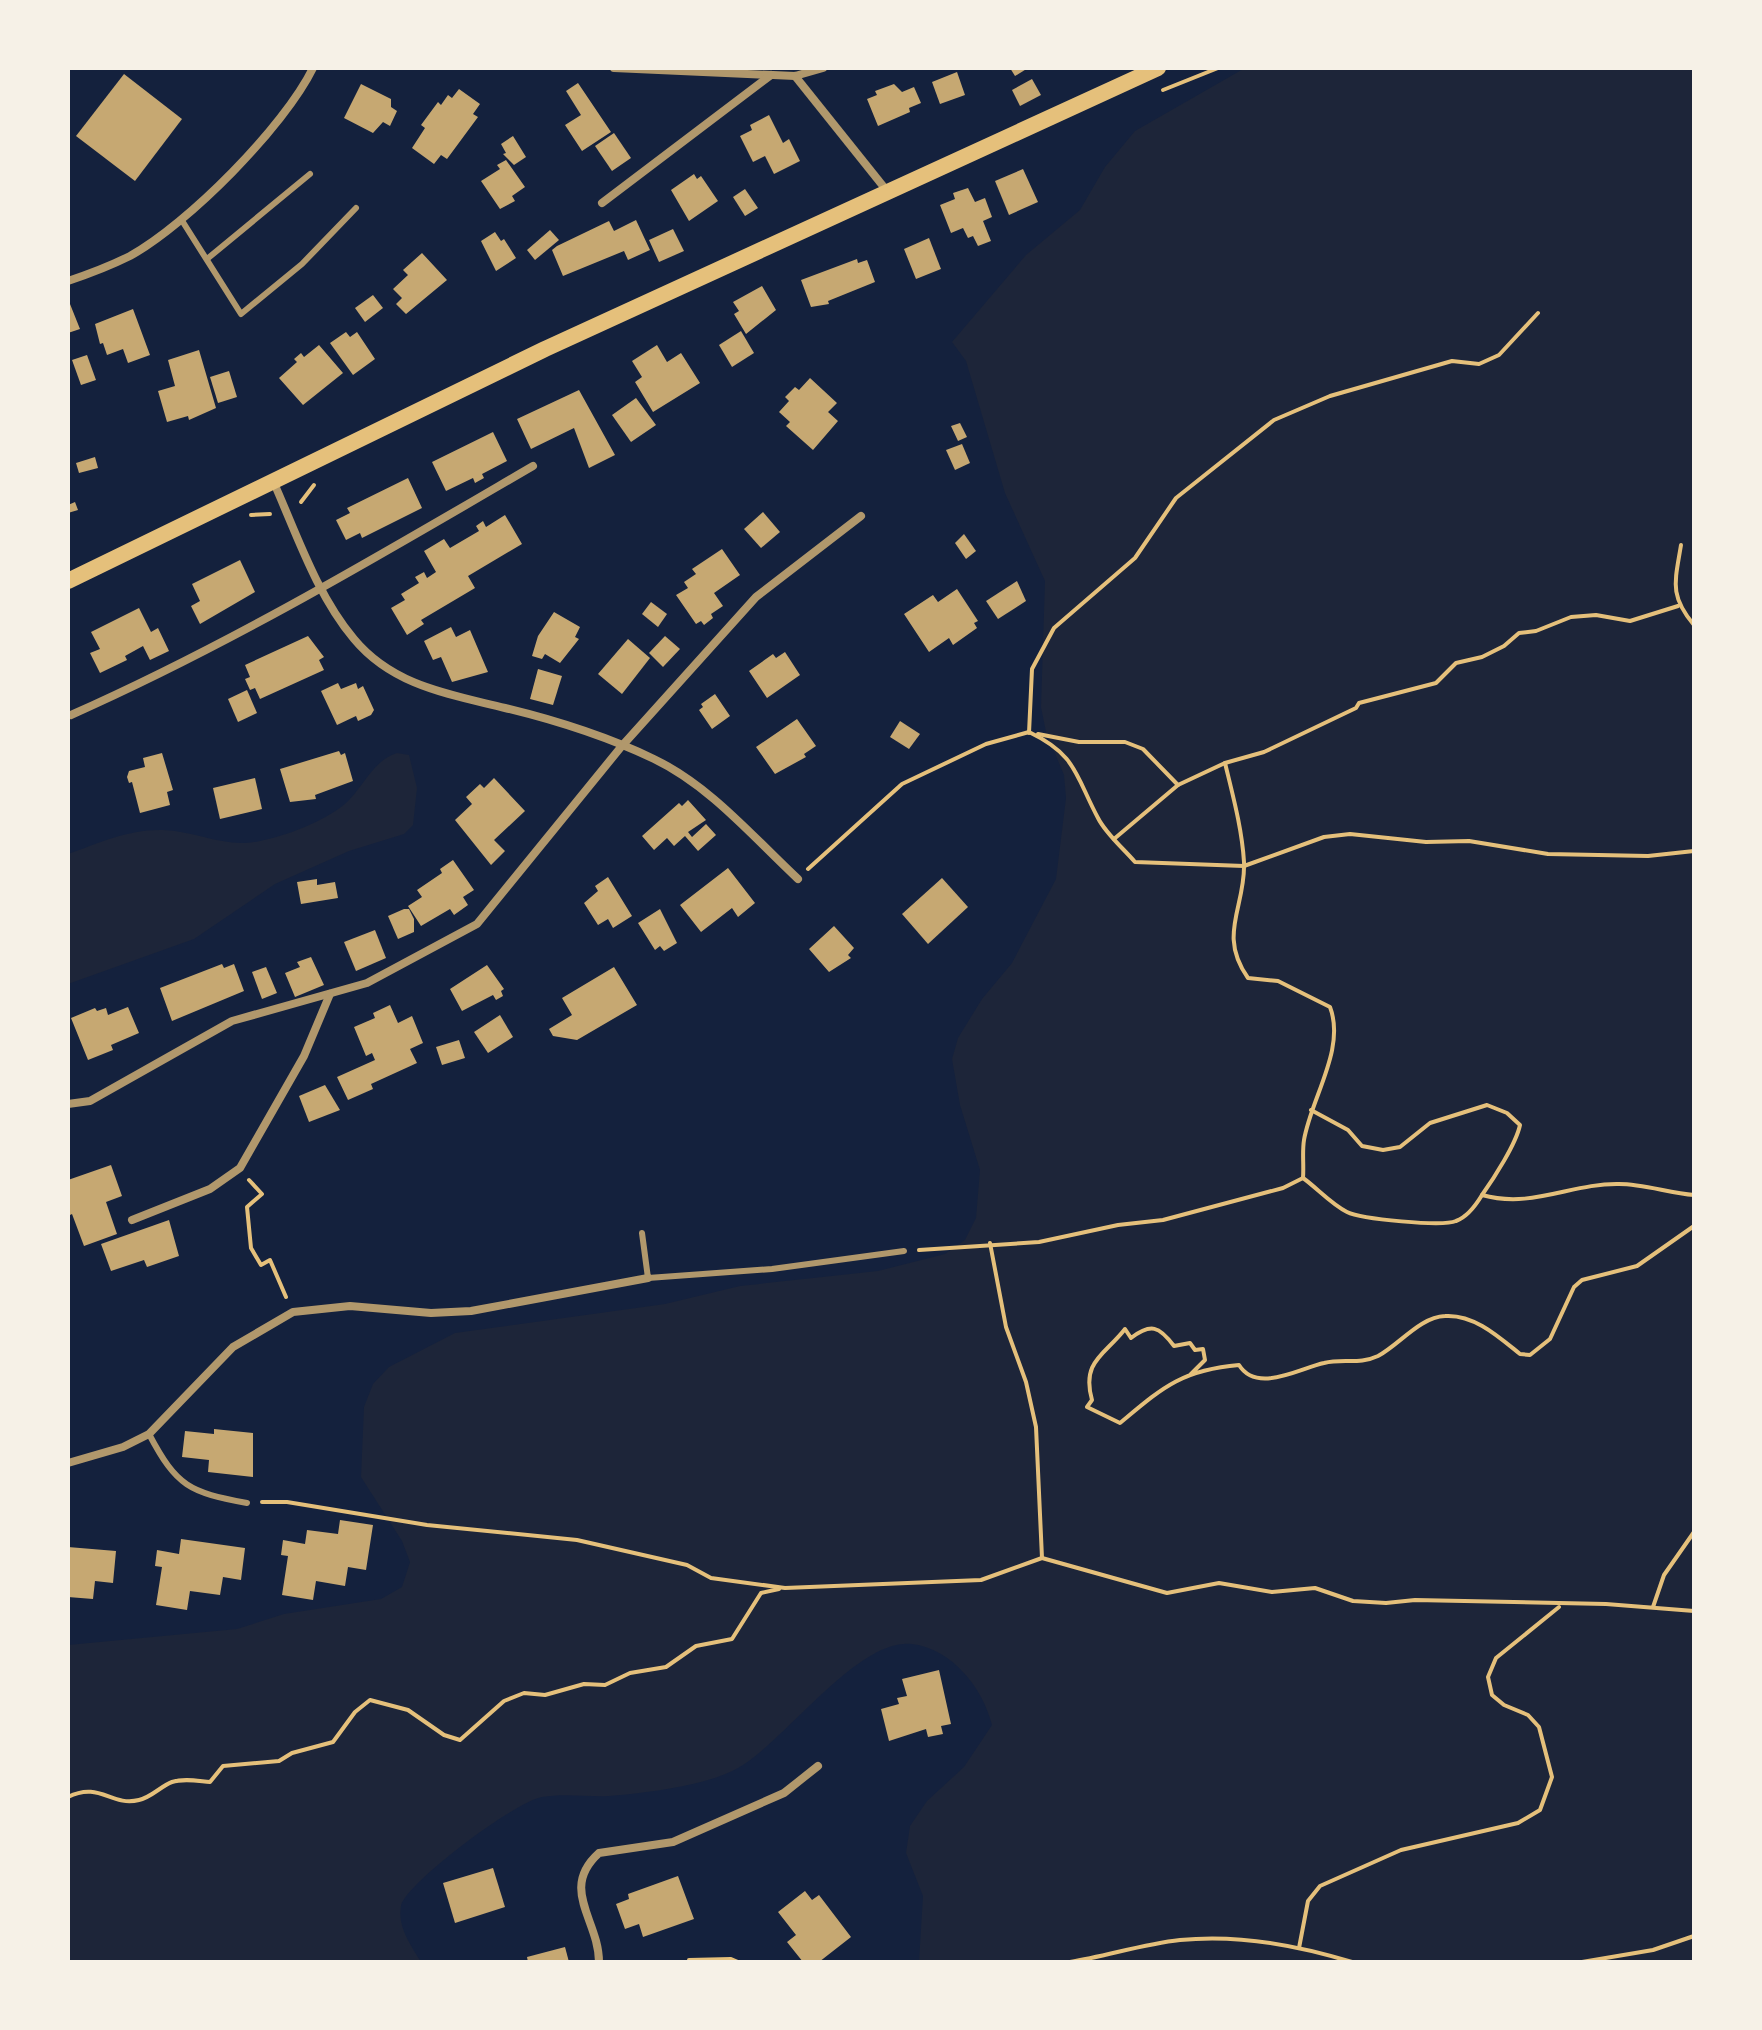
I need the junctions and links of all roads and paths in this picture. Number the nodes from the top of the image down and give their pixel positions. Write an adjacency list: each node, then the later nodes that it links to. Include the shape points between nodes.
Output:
1 (313, 68): 11 (street, via 266,136)
2 (614, 68): 5 (street)
3 (823, 68): 6 (street)
4 (1158, 68): 8 (main road)
5 (771, 75): 6 (street); 9 (street)
6 (795, 76): 8 (street)
7 (310, 174): 12 (lane)
8 (887, 191): 16 (main road, via 545,349)
9 (602, 203)
10 (356, 208): 12 (lane, via 302,264 241,314)
11 (181, 219): 12 (lane); 13 (street, via 133,254)
12 (207, 259)
13 (68, 281)
14 (1538, 313): 24 (path, via 1489,360 1452,361 1330,396 1274,420 1176,498 1135,558 1054,628 1032,669)
15 (533, 466): 20 (street)
16 (274, 483): 19 (main road); 20 (street)
17 (861, 516): 25 (street, via 756,597)
18 (1681, 545): 21 (path, via 1674,587)
19 (68, 581)
20 (321, 590): 23 (street, via 147,681); 25 (street, via 354,639 395,674)
21 (1678, 606): 22 (path); 26 (path, via 1644,619 1571,617 1519,633 1482,657 1456,663 1436,683 1359,703 1264,752)
22 (1694, 625)
23 (69, 714)
24 (1029, 732): 27 (path, via 1079,742 1125,742 1143,749); 28 (path, via 1056,745 1075,767 1099,821); 31 (path, via 986,744 902,784)
25 (621, 747): 31 (street, via 653,759 708,793); 32 (street, via 477,924 367,983)
26 (1225, 763): 27 (path); 30 (path)
27 (1178, 785): 28 (path)
28 (1114, 839): 30 (path, via 1135,862)
29 (1694, 851): 30 (path, via 1648,856 1548,854 1469,841 1350,834 1324,837)
30 (1244, 866): 34 (path, via 1234,958 1248,978 1278,981 1330,1007 1335,1021 1333,1047)
31 (798, 879)
32 (330, 994): 33 (street, via 232,1021 90,1101); 35 (street, via 304,1056)
33 (68, 1104)
34 (1311, 1110): 36 (path); 37 (path, via 1348,1130 1362,1146 1383,1150 1400,1147 1430,1123 1487,1105 1507,1113 1520,1125 1517,1142)
35 (240, 1168): 39 (street, via 210,1189); 45 (path, via 262,1194 247,1207 251,1248 261,1265 270,1260)
36 (1303, 1178): 37 (path, via 1342,1210 1361,1218 1448,1223 1458,1221); 42 (path, via 1163,1220 1039,1242)
37 (1482, 1195): 38 (path, via 1515,1200 1616,1183)
38 (1694, 1195)
39 (132, 1220)
40 (1694, 1226): 46 (path, via 1637,1266 1582,1280 1550,1339 1530,1355 1520,1354 1463,1317 1443,1315 1358,1363 1325,1362 1278,1378 1249,1374 1239,1365)
41 (642, 1233): 44 (lane)
42 (990, 1243): 43 (path); 51 (path, via 1006,1327 1036,1427)
43 (904, 1251): 44 (lane, via 772,1269)
44 (648, 1278): 45 (street, via 471,1311 350,1306)
45 (293, 1312): 47 (street, via 233,1347)
46 (1190, 1375): 46 (path, via 1175,1379 1120,1423 1087,1407 1096,1356 1125,1329 1131,1338 1154,1326 1174,1346 1190,1343 1195,1350 1203,1349 1205,1360)
47 (149, 1434): 48 (street); 49 (lane, via 185,1486)
48 (68, 1463)
49 (247, 1503): 52 (path, via 287,1502 427,1525 577,1540 687,1565 711,1578)
50 (1694, 1532): 54 (path, via 1664,1575)
51 (1042, 1558): 52 (path, via 981,1580); 53 (path, via 1167,1593 1219,1583 1272,1592 1315,1588 1353,1601)
52 (785, 1588): 57 (path, via 761,1593 732,1639 696,1646 666,1667 630,1673 605,1685 584,1684 545,1695 524,1693 504,1701 460,1740 408,1710 370,1700 333,1742 279,1761 223,1766 210,1782 173,1782 138,1800 84,1789)
53 (1561, 1605): 54 (path); 59 (path, via 1496,1658 1488,1677 1492,1695 1539,1727 1552,1777 1540,1810 1518,1823 1401,1850 1320,1886 1308,1901)
54 (1653, 1607): 55 (path)
55 (1694, 1611)
56 (818, 1766): 61 (street, via 784,1793 673,1842 599,1853 582,1873 580,1888)
57 (68, 1797)
58 (1694, 1936): 65 (path, via 1653,1950)
59 (1299, 1948): 63 (path, via 1239,1938 1179,1940); 64 (path)
60 (689, 1960): 62 (path)
61 (599, 1962)
62 (738, 1962)
63 (1070, 1962)
64 (1352, 1962)
65 (1582, 1962)

